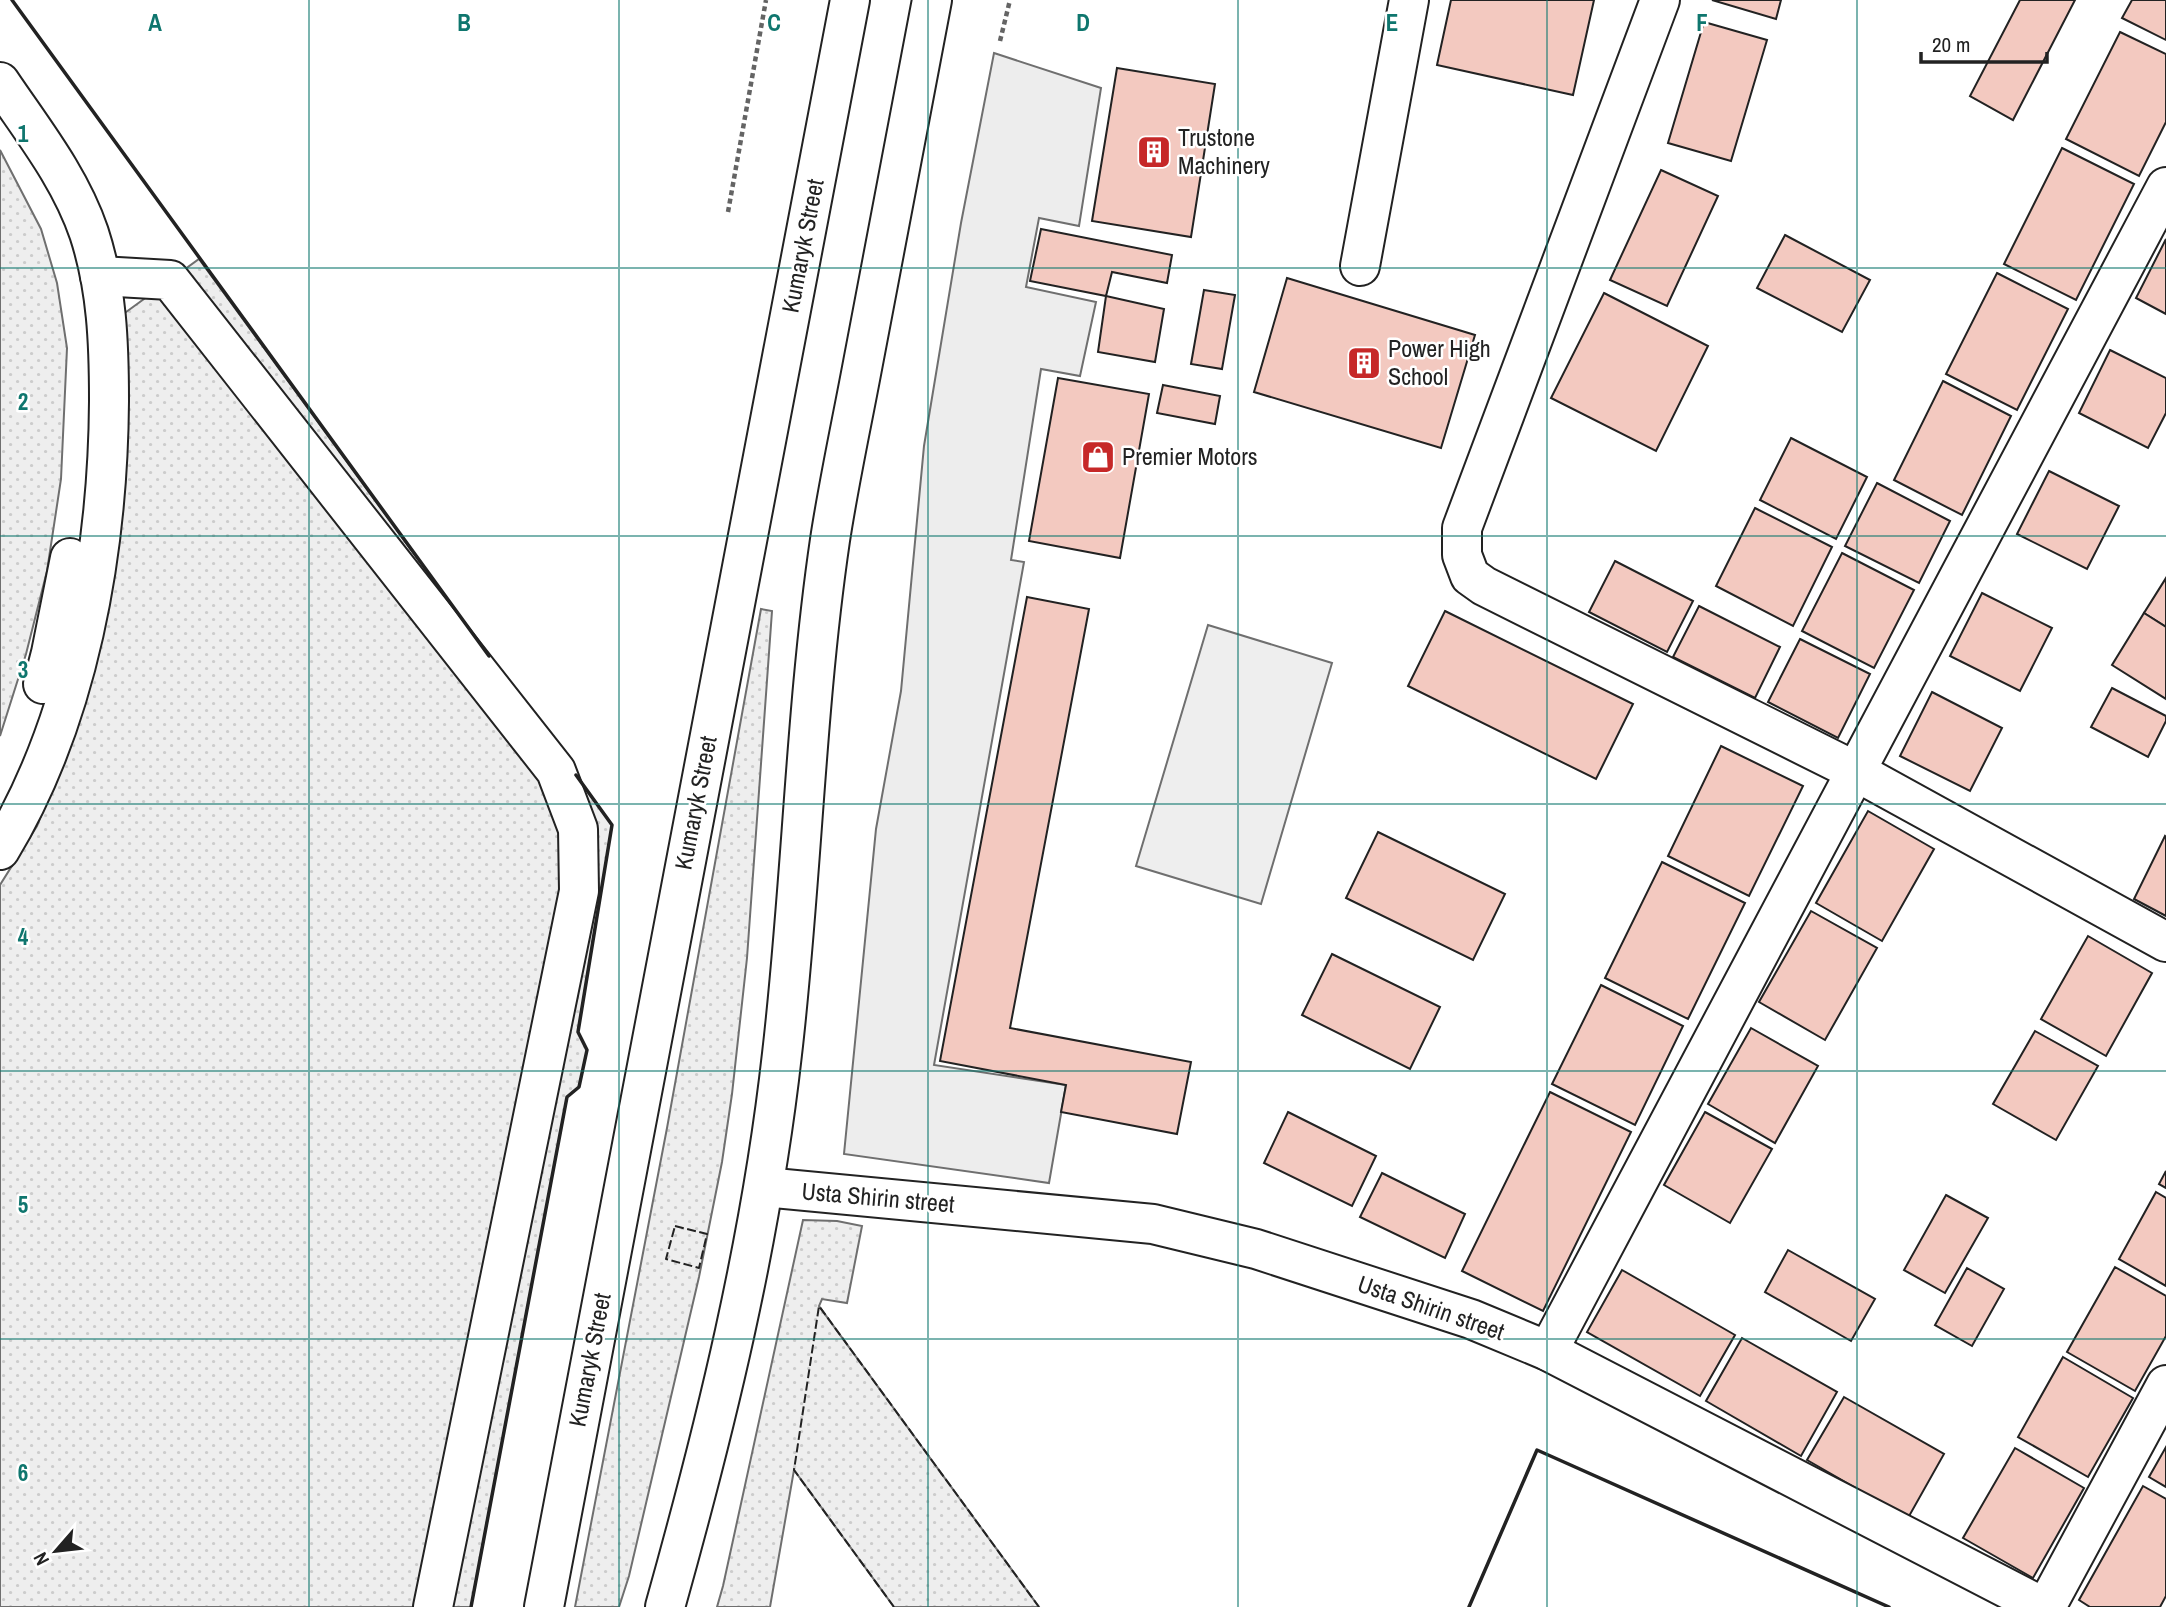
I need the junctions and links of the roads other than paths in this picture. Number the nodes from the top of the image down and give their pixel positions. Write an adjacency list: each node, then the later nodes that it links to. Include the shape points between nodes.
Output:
1 (849, 0): 18 (street, Kumaryk Street)
2 (932, 0): 14 (street, via 831,537 786,1016)
3 (1409, 0): 8 (street)
4 (1660, 0): 10 (street, via 1474,494 1462,528 1462,555 1469,576 1484,586)
5 (0, 82): 9 (street, via 73,194)
6 (0, 126): 11 (street, via 38,181 69,249 82,313 85,406 76,520 56,629 34,713)
7 (2166, 187): 10 (street)
8 (1360, 266)
9 (100, 276): 12 (street, via 107,315 108,460 92,584 78,656 53,735 32,790); 17 (street, via 170,280 556,771 578,829 579,891)
10 (1857, 772): 13 (street); 15 (street)
11 (0, 797)
12 (0, 850)
13 (2166, 942)
14 (764, 1187): 15 (street, Usta Shirin street, via 1153,1224 1293,1261 1471,1319); 19 (street, via 720,1400)
15 (1548, 1351): 20 (street, Usta Shirin street)
16 (2166, 1385): 20 (street)
17 (433, 1607)
18 (544, 1607)
19 (665, 1607)
20 (2044, 1607)

